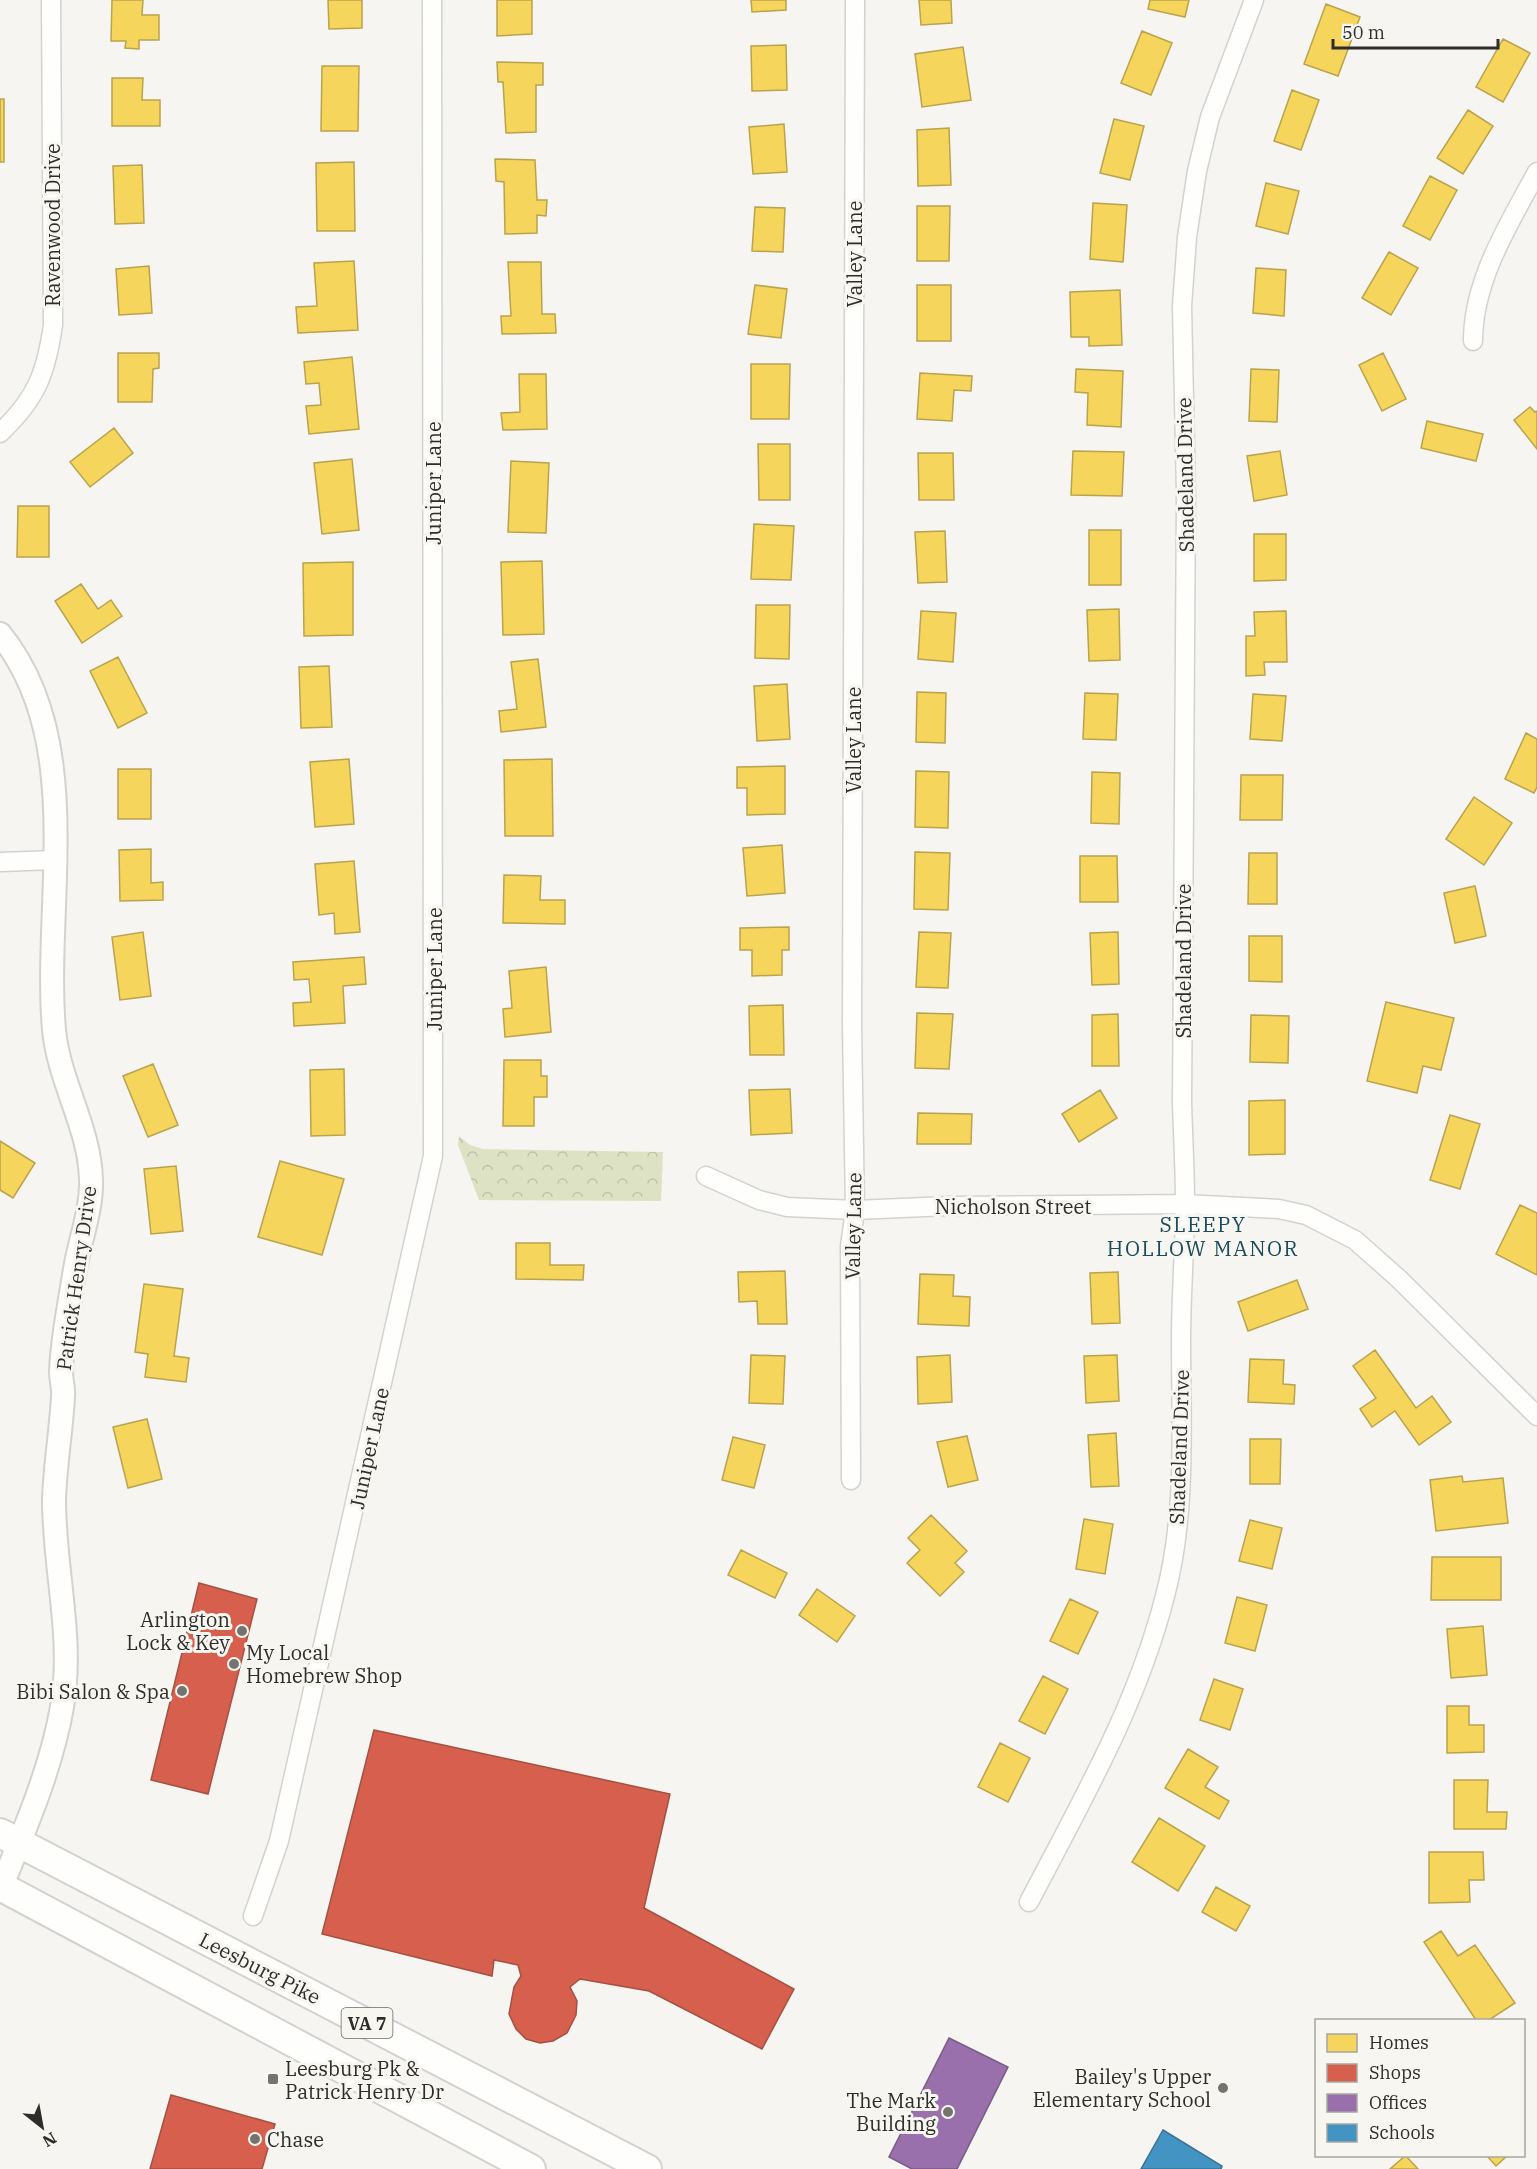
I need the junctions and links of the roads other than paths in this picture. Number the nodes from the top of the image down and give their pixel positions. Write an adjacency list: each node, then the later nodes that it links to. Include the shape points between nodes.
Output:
1 (51, 0): 7 (street, Ravenwood Drive, via 53,325 39,385 28,405)
2 (432, 0): 19 (street, Juniper Lane, via 434,1156 279,1841)
3 (855, 0): 13 (street, Valley Lane)
4 (1254, 0): 12 (street, Shadeland Drive, via 1210,117 1197,171 1182,306 1186,494 1182,1103)
5 (1537, 172): 6 (street, via 1486,272 1477,298)
6 (1473, 341)
7 (0, 433)
8 (0, 634): 9 (street, Patrick Henry Drive, via 25,671 45,722 51,752)
9 (54, 860): 10 (street); 16 (street, Patrick Henry Drive, via 54,1032 61,1070 84,1136 91,1178 90,1202 76,1266 61,1373 64,1392 54,1499 67,1669 62,1709 48,1763)
10 (0, 862)
11 (706, 1176): 13 (street, Nicholson Street, via 759,1200 788,1207)
12 (1185, 1204): 13 (street, Nicholson Street); 14 (street, Nicholson Street, via 1279,1209 1306,1215 1355,1240); 18 (street, Shadeland Drive, via 1181,1448 1176,1540 1166,1595 1122,1723)
13 (855, 1210): 15 (street, Valley Lane, via 850,1246)
14 (1537, 1416)
15 (851, 1480)
16 (9, 1838): 17 (street, Patrick Henry Drive); 21 (main road, Leesburg Pike / VA 7)
17 (0, 1888): 20 (main road, VA 7)
18 (1029, 1902)
19 (253, 1916)
20 (531, 2169)
21 (647, 2169)

